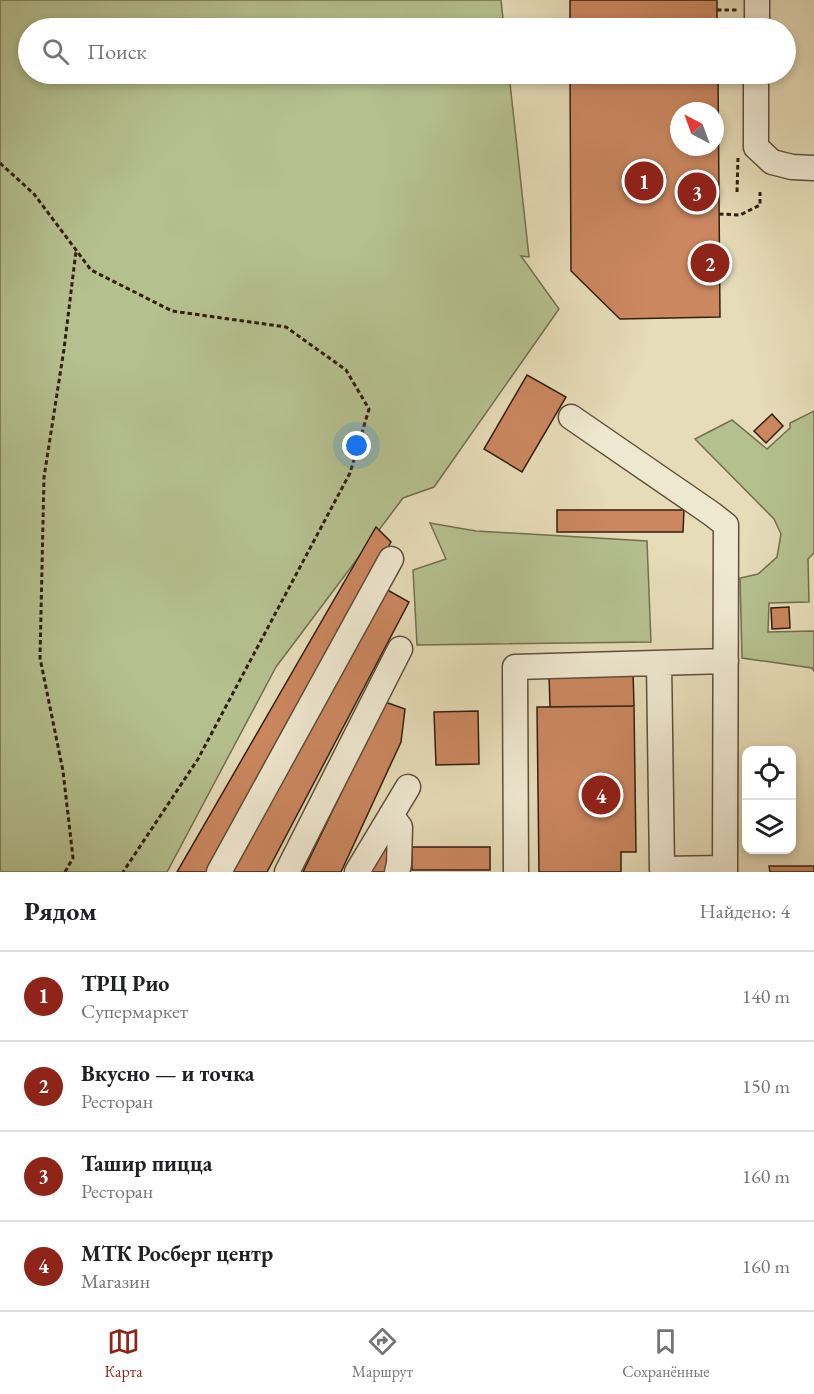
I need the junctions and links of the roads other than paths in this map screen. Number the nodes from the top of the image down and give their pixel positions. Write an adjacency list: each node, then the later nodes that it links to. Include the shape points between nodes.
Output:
1 (757, 0): 2 (lane)
2 (750, 18)
3 (756, 84): 4 (lane, via 756,147 772,162)
4 (803, 167)
5 (571, 417): 8 (lane, via 726,525)
6 (391, 559): 13 (lane)
7 (400, 650): 14 (lane)
8 (726, 661): 9 (lane); 12 (lane)
9 (659, 663): 12 (lane, via 662,869); 17 (lane, via 515,667)
10 (408, 787): 11 (lane)
11 (391, 815): 15 (lane); 16 (lane, via 400,826)
12 (725, 870)
13 (219, 872)
14 (287, 872)
15 (357, 872)
16 (397, 872)
17 (516, 872)

